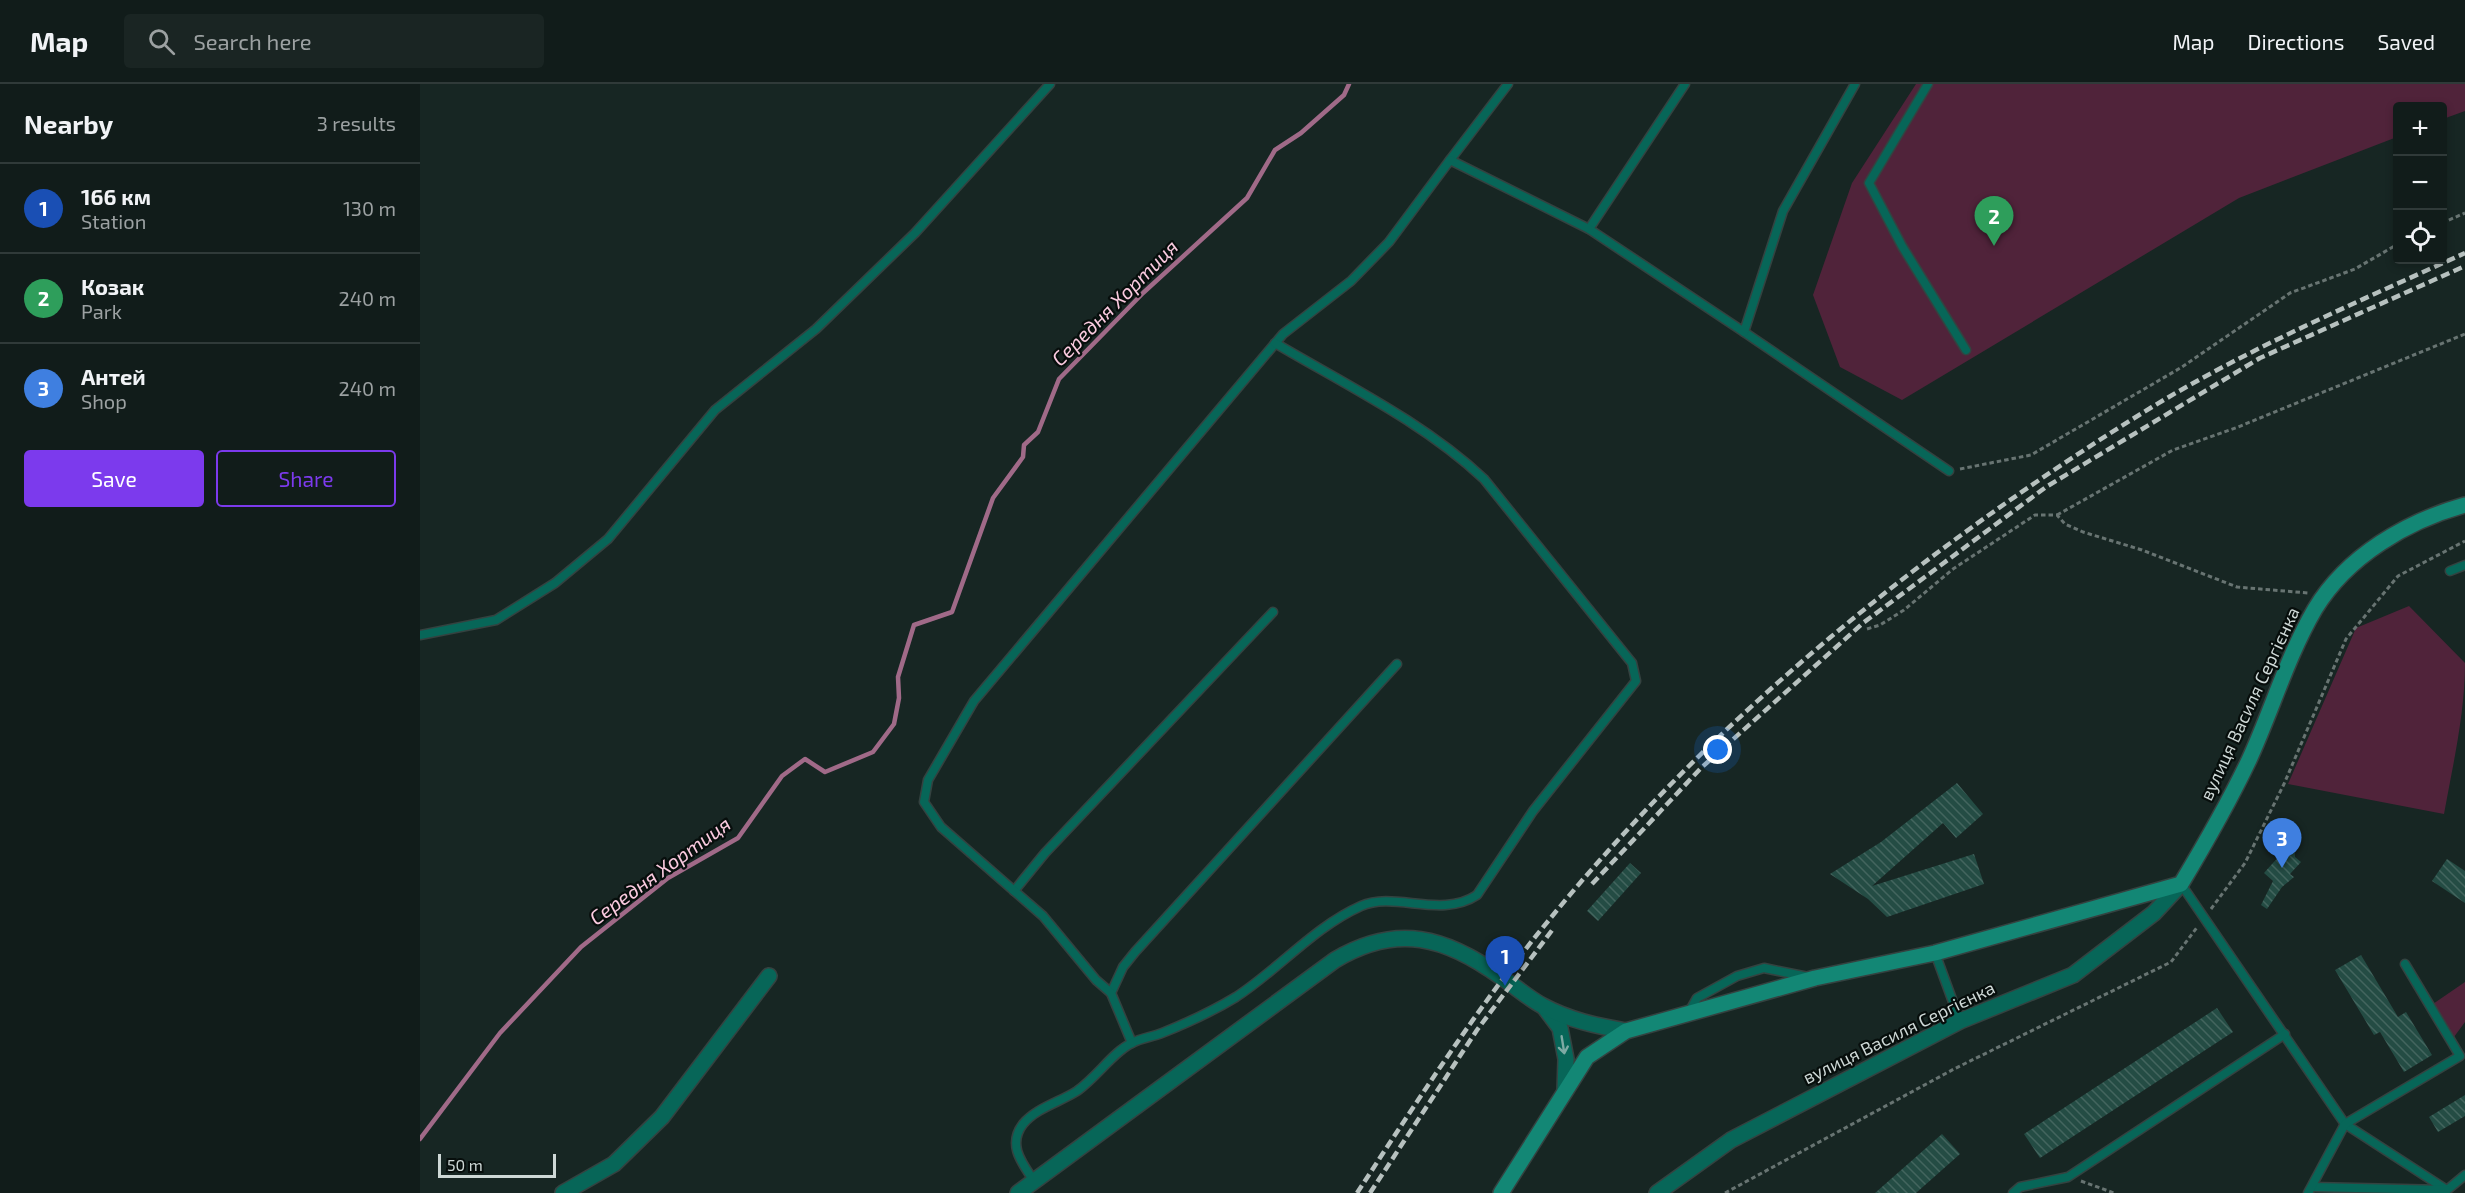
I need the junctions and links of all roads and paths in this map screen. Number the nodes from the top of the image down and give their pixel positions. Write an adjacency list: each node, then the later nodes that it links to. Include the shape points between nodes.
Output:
1 (1050, 84): 23 (lane, via 915,233 824,321 715,410 608,539 555,583 496,620)
2 (1508, 84): 6 (lane)
3 (1685, 84): 9 (lane)
4 (1855, 84): 11 (lane, via 1784,210)
5 (1928, 84): 14 (lane, via 1869,183 1902,246)
6 (1450, 160): 9 (lane); 13 (lane, via 1389,242 1351,281)
7 (2465, 213): 8 (path)
8 (2447, 221)
9 (1589, 229): 11 (lane)
10 (2393, 246): 15 (path, via 2355,269 2290,294 2182,367 2031,455)
11 (1744, 332): 15 (lane)
12 (2465, 334): 17 (path, via 2173,450)
13 (1275, 343): 26 (lane, via 974,701 928,780 924,802 941,827); 37 (lane, via 1414,425 1484,478 1632,663 1635,681 1533,811 1477,895 1464,904 1375,901 1361,906 1302,944 1236,996 1187,1023)
14 (1966, 350)
15 (1949, 471)
16 (2465, 505): 25 (main road, вулиця Василя Сергієнка, via 2394,533 2347,570 2316,608 2282,676 2249,760)
17 (2057, 515): 20 (path, via 2065,524 2083,532 2237,586); 22 (path, via 2035,514 1953,569 1904,610)
18 (2465, 565): 19 (lane)
19 (2450, 571)
20 (2310, 594)
21 (1273, 612): 26 (lane)
22 (1867, 629)
23 (420, 635)
24 (1397, 664): 31 (lane, via 1135,952)
25 (2181, 884): 27 (main road); 34 (street, вулиця Василя Сергієнка, via 2154,914 2073,975); 36 (lane)
26 (1014, 891): 31 (lane, via 1043,916 1089,973)
27 (1935, 953): 30 (main road); 34 (lane)
28 (2405, 964): 38 (lane)
29 (769, 976): 46 (street, via 662,1117 614,1164)
30 (1815, 978): 33 (main road); 33 (lane, via 1764,968 1713,987 1697,998)
31 (1111, 993): 37 (lane)
32 (1543, 1006): 35 (street, via 1587,1024); 39 (street, one-way to 39, via 1560,1028 1566,1059); 43 (street, via 1487,967 1439,942 1402,937 1371,942 1335,960)
33 (1688, 1014): 35 (main road)
34 (1960, 1021): 49 (street, вулиця Василя Сергієнка, via 1731,1140)
35 (1626, 1031): 39 (main road, via 1587,1057)
36 (2285, 1034): 40 (lane); 42 (lane)
37 (1132, 1043): 43 (lane, via 1097,1076 1024,1123 1015,1147)
38 (2462, 1054): 40 (lane)
39 (1565, 1090): 48 (main road)
40 (2344, 1124): 44 (lane); 45 (lane)
41 (2465, 1175): 45 (lane)
42 (2068, 1177): 50 (lane, via 2020,1187); 51 (path)
43 (1034, 1181): 47 (street)
44 (2310, 1190): 45 (lane)
45 (2446, 1192)
46 (563, 1193)
47 (1018, 1193)
48 (1502, 1193)
49 (1657, 1193)
50 (2013, 1193)
51 (2114, 1193)

